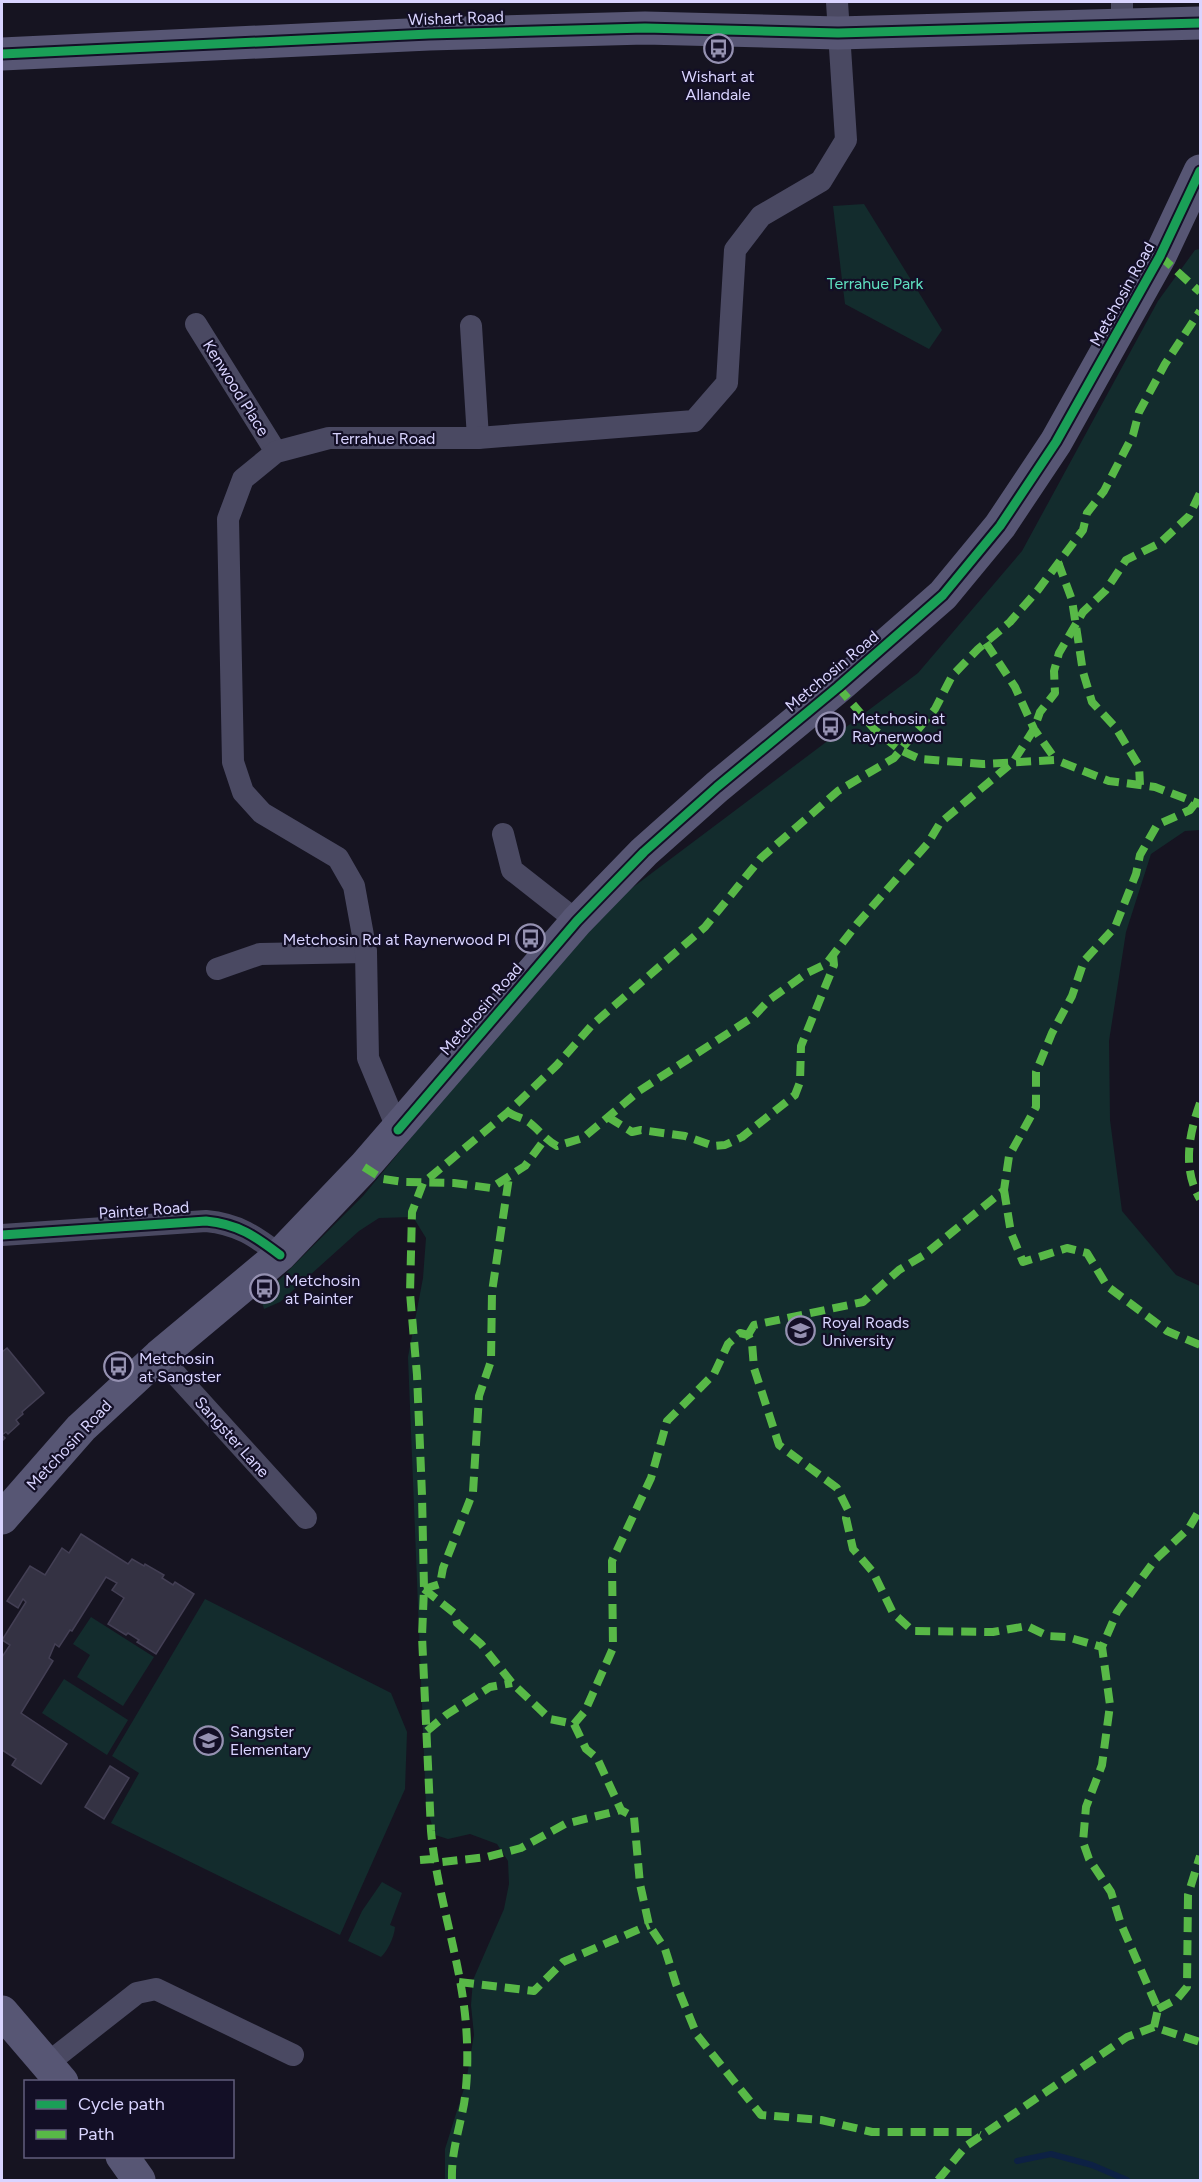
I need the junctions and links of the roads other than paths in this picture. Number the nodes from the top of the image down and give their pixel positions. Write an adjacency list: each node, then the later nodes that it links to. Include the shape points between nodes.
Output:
1 (837, 2): 4 (street, Terrahue Road)
2 (1122, 13): 3 (main road, Wishart Road); 4 (main road, Wishart Road)
3 (1200, 22)
4 (838, 33): 5 (main road, Wishart Road, via 645,28 417,34); 9 (street, Terrahue Road, via 846,140 821,181 761,216 735,250 727,383 694,421)
5 (2, 54)
6 (1200, 171): 12 (main road, Metchosin Road, via 1160,256 1056,442 1000,526 943,595 693,808)
7 (196, 324): 10 (street, Kenwood Place)
8 (471, 326): 9 (street)
9 (478, 438): 10 (street, Terrahue Road, via 329,438)
10 (276, 452): 13 (street, Terrahue Road, via 243,479 228,519 233,762 243,792 262,813 338,858 354,886)
11 (503, 834): 12 (street, via 512,870)
12 (577, 921): 15 (main road, Metchosin Road)
13 (366, 952): 14 (street, via 260,954); 15 (street, Terrahue Road, via 368,1058)
14 (217, 969)
15 (398, 1130): 17 (main road, Metchosin Road)
16 (2, 1235): 17 (street, Painter Road, via 206,1221 228,1223)
17 (280, 1255): 18 (main road, Metchosin Road)
18 (159, 1356): 19 (main road, Metchosin Road, via 81,1428); 20 (street, Sangster Lane)
19 (2, 1518)
20 (306, 1518)
21 (2, 2012): 23 (main road)
22 (293, 2055): 23 (street, via 156,1989 137,1992)
23 (55, 2072)
24 (123, 2158): 25 (main road)
25 (139, 2181)

